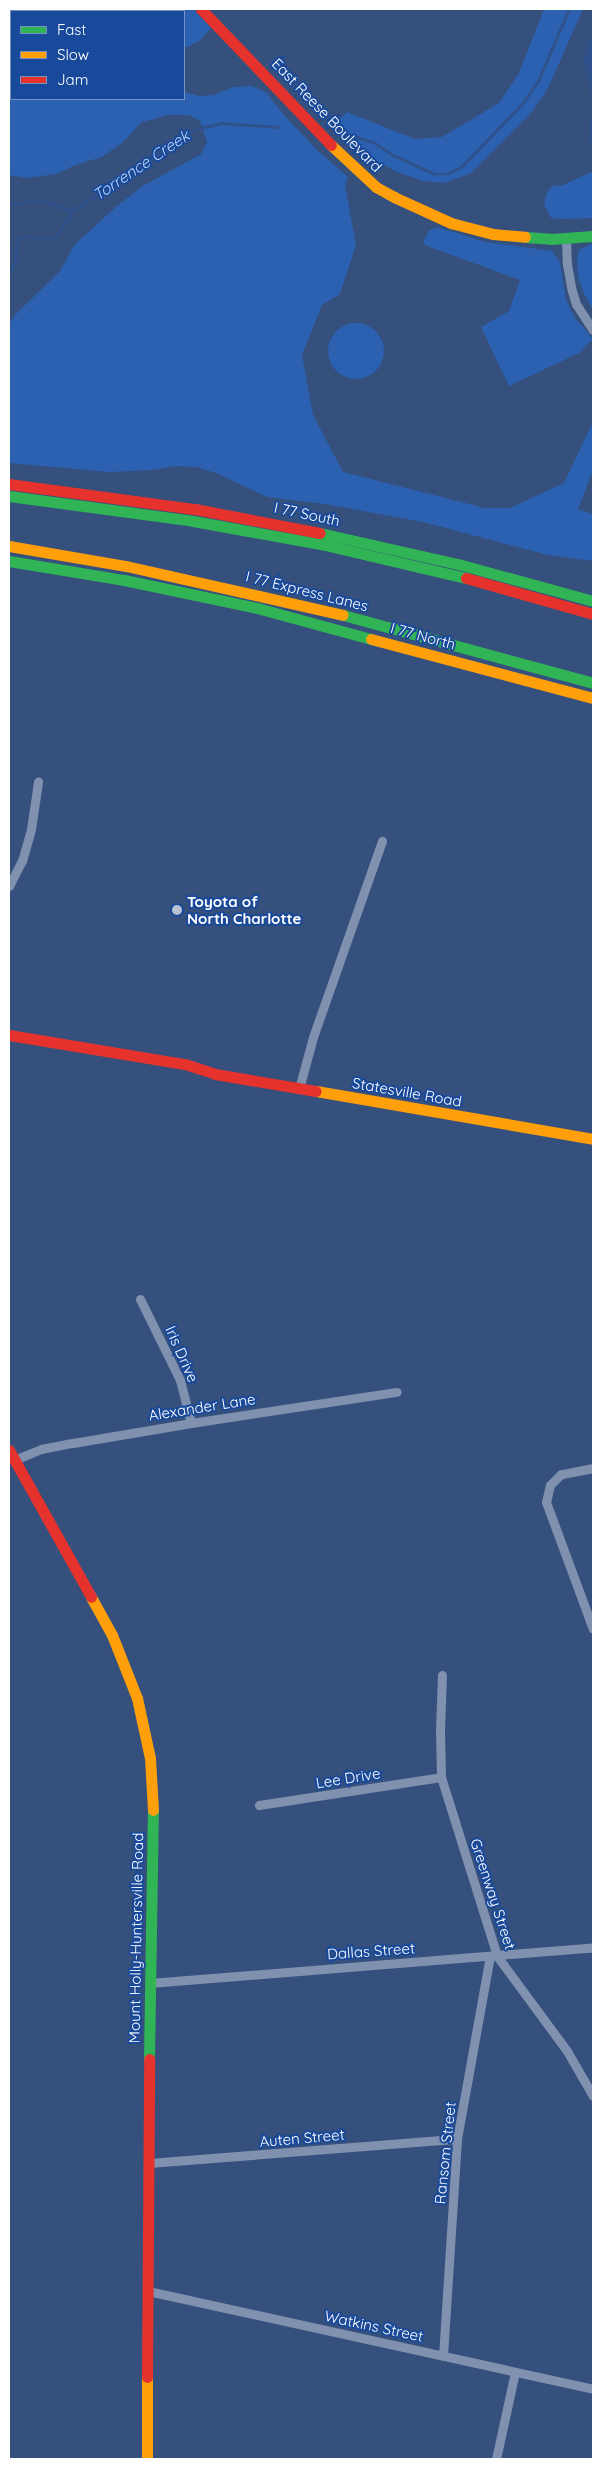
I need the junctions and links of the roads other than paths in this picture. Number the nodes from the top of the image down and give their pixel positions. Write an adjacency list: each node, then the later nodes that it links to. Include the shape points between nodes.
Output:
1 (202, 9): 3 (main road, East Reese Boulevard, via 343,157 376,187 426,214 480,232)
2 (593, 236): 3 (main road, East Reese Boulevard)
3 (566, 239): 4 (street, via 572,291 576,304)
4 (593, 330)
5 (9, 484): 9 (main road, I 77 South, via 176,506 327,534 458,564)
6 (9, 496): 10 (main road, via 184,519 325,545 465,578)
7 (9, 546): 11 (main road, I 77 Express Lanes, via 261,594)
8 (9, 561): 12 (main road, I 77 North, via 257,608)
9 (593, 601)
10 (593, 614)
11 (593, 683)
12 (593, 698)
13 (38, 782): 15 (street, via 31,829 22,861)
14 (382, 841): 19 (street, via 313,1037)
15 (9, 886)
16 (9, 1035): 18 (main road, Statesville Road, via 185,1064)
17 (9, 1044): 18 (main road, Statesville Road, via 184,1073)
18 (215, 1074): 19 (main road, Statesville Road)
19 (299, 1089): 20 (main road, Statesville Road)
20 (593, 1138)
21 (140, 1300): 23 (street, Iris Drive, via 180,1380)
22 (397, 1392): 23 (street, Alexander Lane)
23 (191, 1423): 24 (street, Alexander Lane)
24 (11, 1455): 32 (main road, Mount Holly-Huntersville Road, via 112,1635 142,1715 153,1787)
25 (593, 1468): 26 (street, via 561,1474 550,1485 546,1502)
26 (593, 1629)
27 (442, 1674): 28 (street, Greenway Street)
28 (440, 1777): 29 (street, Lee Drive); 31 (street, Greenway Street)
29 (259, 1804)
30 (593, 1947): 31 (street, Dallas Street)
31 (494, 1956): 32 (street, Dallas Street); 33 (street, Greenway Street, via 567,2051); 34 (street, Ransom Street)
32 (150, 1983): 35 (main road, Mount Holly-Huntersville Road)
33 (593, 2096)
34 (457, 2139): 35 (street, Auten Street); 37 (street, Ransom Street)
35 (149, 2163): 36 (main road, Mount Holly-Huntersville Road)
36 (148, 2291): 37 (street, Watkins Street); 40 (main road, Mount Holly-Huntersville Road)
37 (443, 2356): 38 (street, Watkins Street)
38 (515, 2372): 39 (street, Watkins Street); 41 (street)
39 (593, 2389)
40 (147, 2459)
41 (496, 2459)

